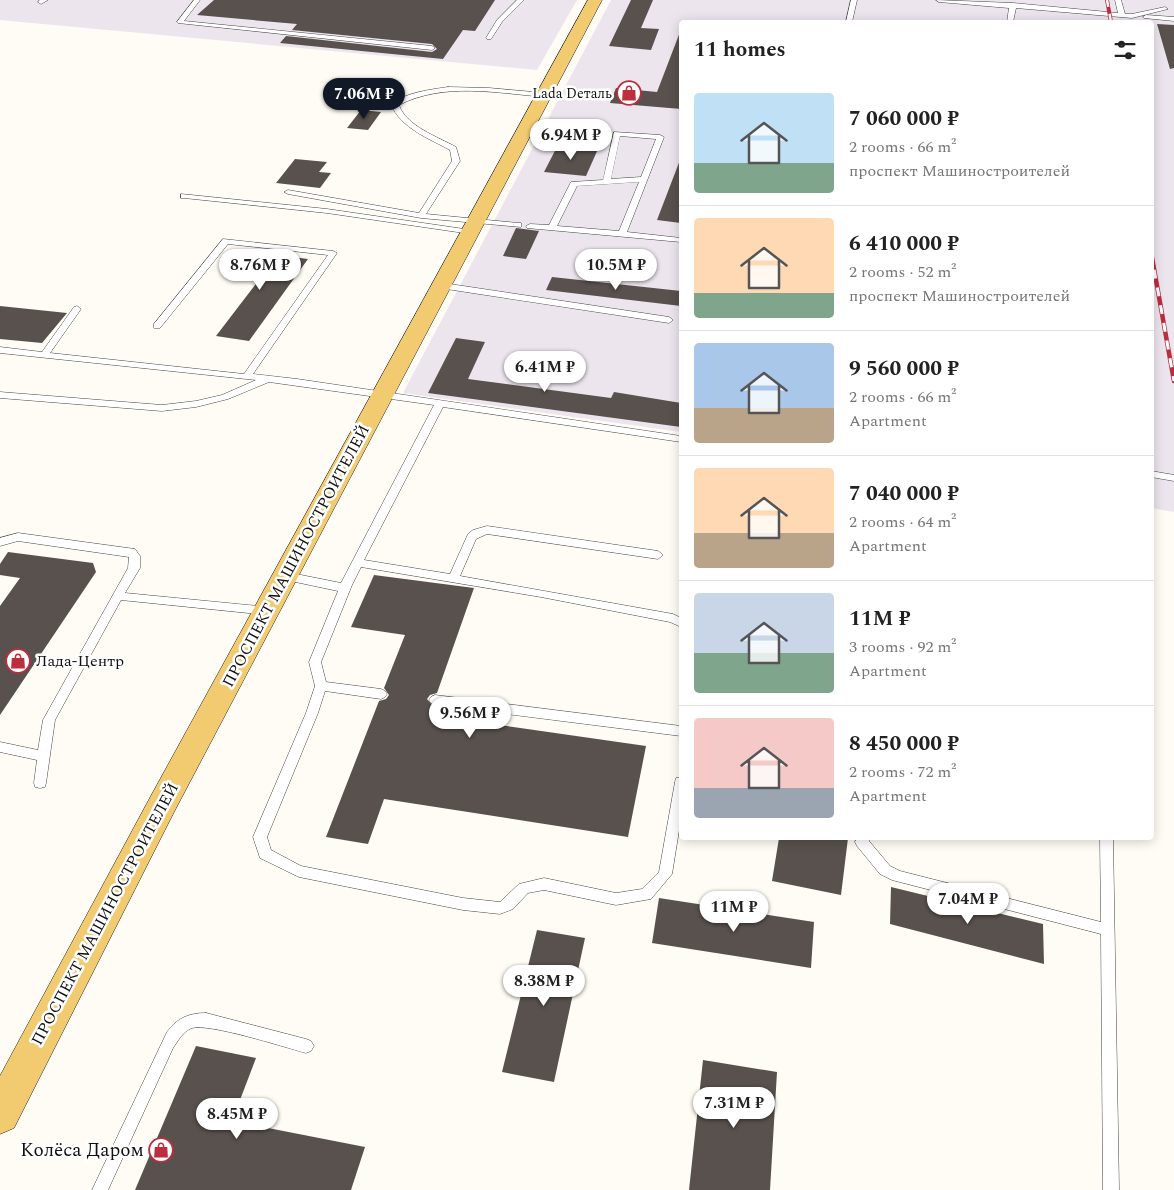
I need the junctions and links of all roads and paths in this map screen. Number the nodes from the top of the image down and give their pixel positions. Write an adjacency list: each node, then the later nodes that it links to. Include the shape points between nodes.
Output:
1 (197, 0): 15 (lane, via 180,22)
2 (521, 0): 14 (lane, via 498,21)
3 (595, 0): 16 (main road, ПРОСПЕКТ МАШИНОСТРОИТЕЛЕЙ)
4 (854, 0): 12 (lane)
5 (939, 0): 7 (lane)
6 (1118, 0): 9 (lane)
7 (1013, 5): 9 (lane); 13 (lane)
8 (1166, 9): 10 (lane)
9 (1122, 15): 10 (lane)
10 (1132, 16): 11 (lane)
11 (1174, 18)
12 (849, 20)
13 (1010, 20)
14 (489, 38)
15 (432, 48)
16 (546, 95): 21 (lane, via 443,89 395,104 395,108 415,127 453,149 456,161); 24 (main road, ПРОСПЕКТ МАШИНОСТРОИТЕЛЕЙ)
17 (642, 180): 18 (lane); 18 (lane, via 660,137 617,134); 26 (lane)
18 (607, 181): 25 (lane, via 574,184)
19 (288, 192): 21 (lane)
20 (184, 196): 24 (lane)
21 (421, 216): 24 (lane)
22 (518, 225): 24 (lane)
23 (530, 226): 25 (lane)
24 (473, 227): 28 (main road, ПРОСПЕКТ МАШИНОСТРОИТЕЛЕЙ)
25 (552, 228): 26 (lane)
26 (622, 234): 27 (lane)
27 (679, 240)
28 (443, 286): 30 (lane); 37 (main road, ПРОСПЕКТ МАШИНОСТРОИТЕЛЕЙ)
29 (77, 308): 33 (lane)
30 (669, 320)
31 (157, 326): 34 (lane, via 226,241 333,254)
32 (0, 350): 33 (lane)
33 (44, 355): 34 (lane)
34 (247, 376): 35 (lane)
35 (269, 379): 36 (lane, via 225,397 162,408); 37 (lane)
36 (0, 396)
37 (382, 396): 38 (lane); 45 (main road, ПРОСПЕКТ МАШИНОСТРОИТЕЛЕЙ)
38 (440, 403): 39 (lane); 44 (lane)
39 (679, 439)
40 (1154, 475): 41 (lane)
41 (1174, 478)
42 (0, 542): 48 (lane, via 18,538 131,552 135,556 134,568)
43 (658, 555): 46 (lane, via 487,530 472,537)
44 (358, 564): 46 (lane); 47 (lane)
45 (286, 576): 47 (lane); 49 (main road, ПРОСПЕКТ МАШИНОСТРОИТЕЛЕЙ)
46 (452, 579): 50 (lane, via 550,594)
47 (345, 588): 51 (lane, via 315,662)
48 (118, 596): 49 (lane); 56 (lane, via 49,720)
49 (268, 610): 63 (main road, ПРОСПЕКТ МАШИНОСТРОИТЕЛЕЙ)
50 (679, 622)
51 (320, 686): 52 (lane); 58 (lane, via 312,713 260,837 265,854 299,871 463,904 500,908 508,905 524,888 544,884 616,899 646,895 665,874)
52 (382, 694)
53 (435, 700): 54 (lane)
54 (679, 731)
55 (0, 747): 56 (lane)
56 (44, 756): 57 (lane)
57 (40, 783)
58 (679, 794)
59 (862, 840): 61 (lane, via 885,870 898,876)
60 (1107, 840): 61 (lane)
61 (1108, 930): 65 (lane)
62 (306, 1046): 64 (lane, via 206,1020 183,1023 168,1043)
63 (0, 1114)
64 (100, 1190)
65 (1111, 1190)

